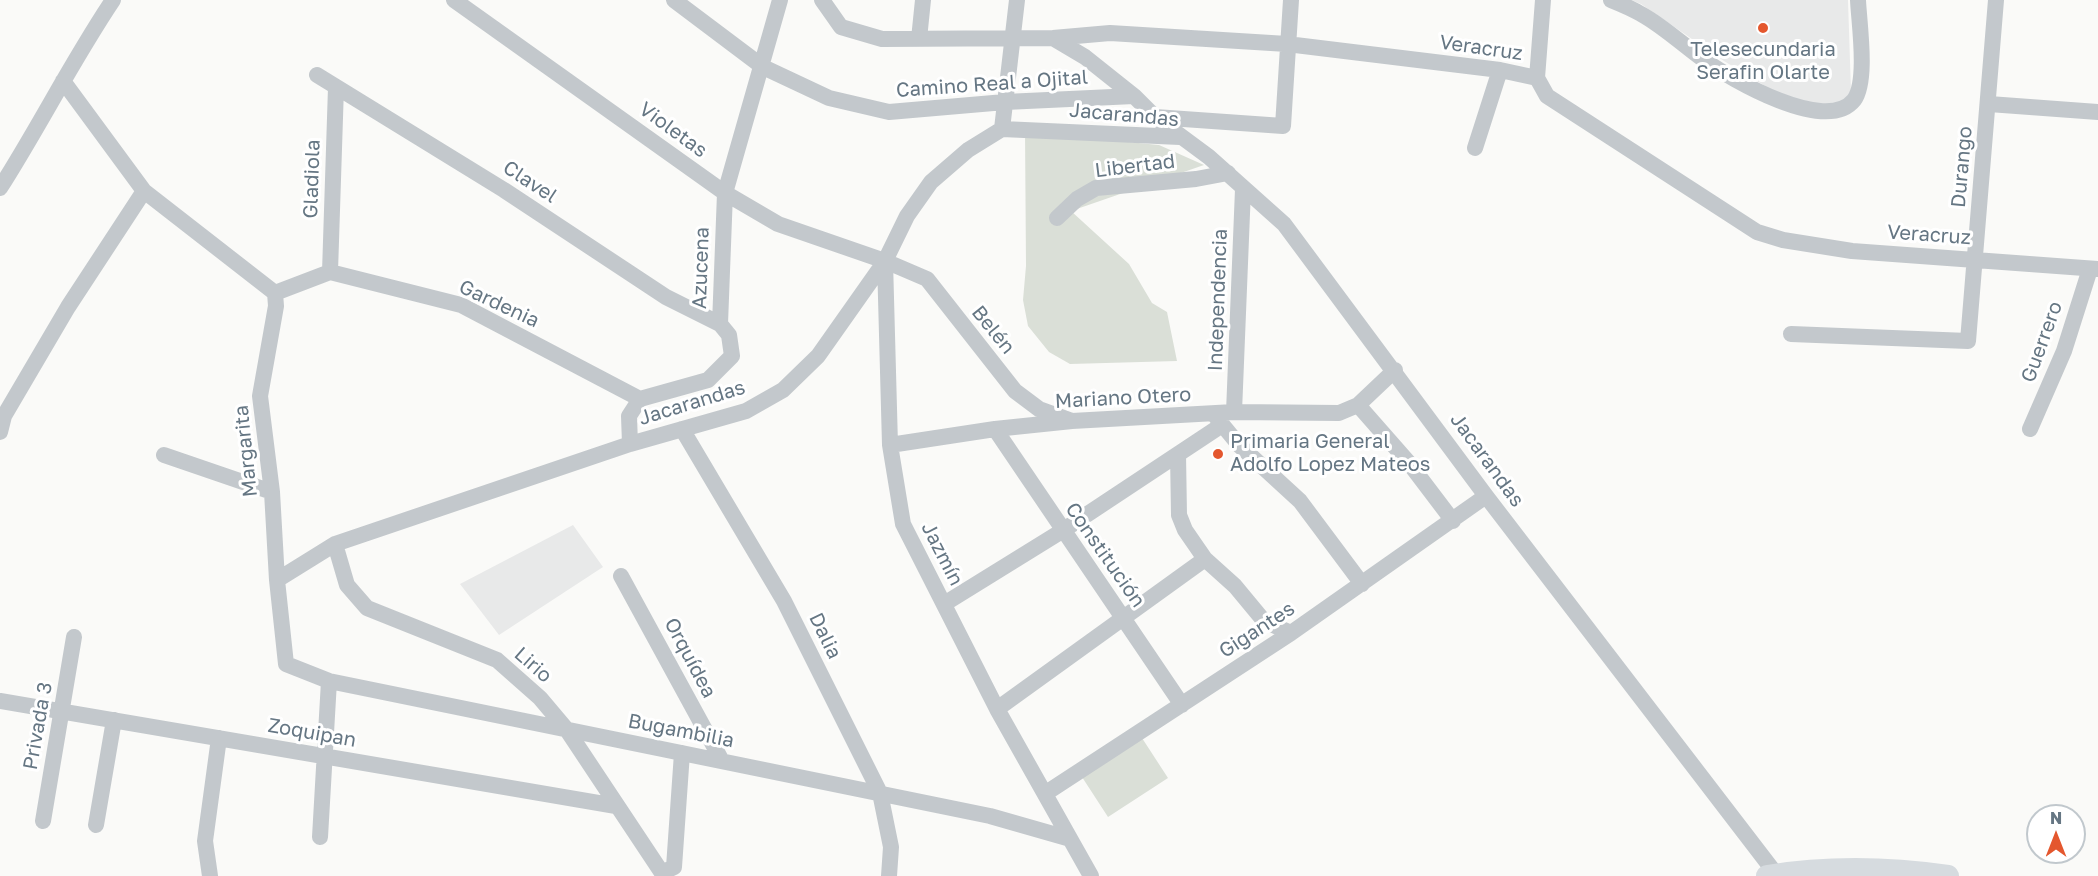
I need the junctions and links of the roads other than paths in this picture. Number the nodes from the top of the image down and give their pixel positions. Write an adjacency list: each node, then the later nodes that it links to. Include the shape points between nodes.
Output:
1 (113, 0): 21 (street)
2 (454, 0): 35 (street, Violetas)
3 (674, 0): 17 (street, Camino Real a Ojital)
4 (780, 0): 17 (street, Azucena)
5 (822, 0): 15 (street, Veracruz, via 841,27 882,39)
6 (923, 0): 15 (street)
7 (1017, 0): 13 (street)
8 (1291, 0): 16 (street)
9 (1543, 0): 20 (street)
10 (1611, 0): 11 (street, via 1642,14 1706,62 1780,102 1809,111 1845,107 1858,93 1861,70)
11 (1857, 0)
12 (1996, 0): 25 (street, Durango)
13 (1012, 37): 14 (street, Veracruz); 15 (street, Veracruz); 24 (street)
14 (1053, 38): 16 (street, Veracruz, via 1110,33); 23 (street, via 1085,57)
15 (919, 39)
16 (1287, 44): 18 (street, Veracruz); 27 (street, via 1283,126)
17 (763, 67): 24 (street, Camino Real a Ojital, via 829,98 889,112); 35 (street, Azucena)
18 (1500, 70): 20 (street, Veracruz); 30 (street)
19 (317, 75): 22 (street, Clavel)
20 (1537, 78): 37 (street, Veracruz, via 1547,96 1757,232 1852,251)
21 (63, 81): 32 (street); 34 (street)
22 (336, 87): 40 (street, Gladiola); 42 (street, Clavel, via 504,190 666,297)
23 (1134, 96): 24 (street, Camino Real a Ojital); 27 (street)
24 (1005, 102): 28 (street)
25 (1989, 104): 26 (street); 37 (street, Durango)
26 (2098, 112)
27 (1155, 117): 29 (street)
28 (1002, 129): 29 (street, Jacarandas); 38 (street, Jacarandas, via 968,150 931,182)
29 (1180, 137): 31 (street, Jacarandas)
30 (1474, 148)
31 (1227, 173): 33 (street, Jacarandas); 36 (street, Libertad, via 1096,188)
32 (0, 189)
33 (1243, 189): 44 (street, Jacarandas, via 1284,224); 47 (street, Independencia)
34 (144, 191): 41 (street); 53 (street, via 68,307 4,416)
35 (725, 193): 38 (street, Violetas, via 778,224); 42 (street, Azucena)
36 (1057, 218)
37 (1973, 258): 39 (street, Veracruz); 43 (street, Durango, via 1968,341)
38 (885, 261): 49 (street, Belén, via 927,279 1015,391 1039,408); 50 (street, Jacarandas, via 818,356 783,390 746,411); 55 (street, Jazmín)
39 (2094, 269): 52 (street, Guerrero)
40 (330, 272): 41 (street); 45 (street, Gardenia, via 461,305)
41 (275, 293): 58 (street, Margarita, via 260,396)
42 (720, 324): 45 (street, Azucena, via 732,345 727,364 708,380)
43 (1791, 334)
44 (1395, 370): 46 (street, Mariano Otero); 59 (street, Jacarandas)
45 (640, 399): 54 (street, via 629,416)
46 (1358, 405): 47 (street, Mariano Otero, via 1339,413); 60 (street)
47 (1234, 412): 48 (street, Mariano Otero)
48 (1218, 420): 49 (street, Mariano Otero); 56 (street); 66 (street, via 1300,501)
49 (1072, 421): 51 (street, Mariano Otero)
50 (682, 429): 54 (street, Jacarandas); 83 (street, Dalia, via 784,601)
51 (995, 429): 55 (street, Mariano Otero); 61 (street, Constitución)
52 (2030, 429)
53 (0, 432)
54 (630, 444): 62 (street, Jacarandas)
55 (890, 445): 67 (street, Jazmín, via 903,524)
56 (1178, 454): 61 (street); 63 (street, via 1179,515)
57 (164, 455): 58 (street)
58 (273, 492): 65 (street, Margarita)
59 (1486, 496): 60 (street, Gigantes); 91 (street, Jacarandas)
60 (1453, 521): 66 (street, Gigantes)
61 (1062, 531): 67 (street); 68 (street, Constitución)
62 (335, 543): 65 (street, Jacarandas); 78 (street, Lirio, via 347,585 367,608 497,660 540,698)
63 (1205, 559): 68 (street); 69 (street, via 1235,586 1264,621)
64 (621, 576): 82 (street, Orquídea)
65 (277, 580): 71 (street, Margarita)
66 (1362, 584): 69 (street, Gigantes)
67 (944, 604): 75 (street, Jazmín)
68 (1123, 620): 74 (street, Constitución); 75 (street)
69 (1291, 633): 74 (street, Gigantes)
70 (74, 637): 76 (street, Privada 3)
71 (286, 664): 72 (street, Bugambilia)
72 (329, 681): 78 (street, Bugambilia); 81 (street)
73 (0, 700): 76 (street, Zoquipan)
74 (1182, 705): 84 (street, Gigantes)
75 (997, 709): 84 (street, Jazmín)
76 (61, 711): 77 (street, Zoquipan); 86 (street, Privada 3)
77 (114, 720): 79 (street, Zoquipan); 87 (street)
78 (567, 730): 80 (street, Bugambilia); 85 (street, Lirio)
79 (219, 738): 81 (street, Zoquipan); 92 (street, via 205,841)
80 (682, 753): 82 (street, Bugambilia); 90 (street, via 674,867)
81 (323, 756): 85 (street, Zoquipan); 88 (street)
82 (722, 761): 83 (street, Bugambilia)
83 (880, 793): 89 (street, Bugambilia, via 990,816); 93 (street, Dalia, via 891,847)
84 (1046, 794): 89 (street, Jazmín)
85 (616, 806): 90 (street, Lirio)
86 (43, 821)
87 (96, 825)
88 (320, 837)
89 (1067, 838): 94 (street, Jazmín)
90 (663, 874)
91 (1785, 874): 95 (main road, via 1858,867)
92 (210, 876)
93 (889, 876)
94 (1091, 876)
95 (1948, 876)

